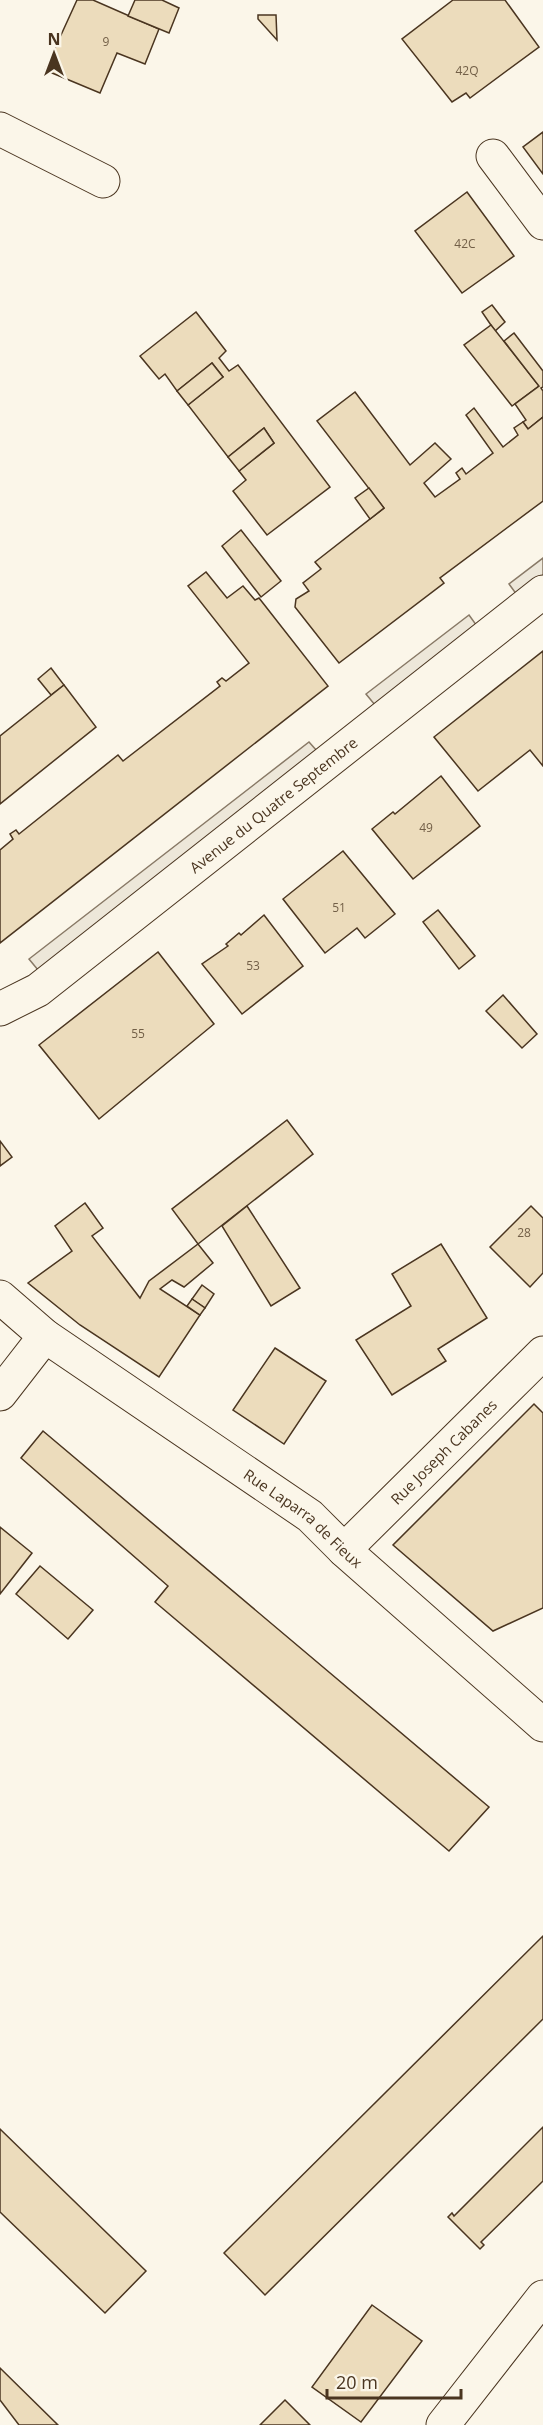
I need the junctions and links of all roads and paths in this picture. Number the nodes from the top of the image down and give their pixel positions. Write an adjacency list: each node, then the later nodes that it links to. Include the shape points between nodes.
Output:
1 (0, 129): 3 (street)
2 (494, 156): 4 (street)
3 (102, 181)
4 (543, 223)
5 (543, 592): 6 (street, Avenue du Quatre Septembre)
6 (38, 990): 7 (street, Avenue du Quatre Septembre); 8 (street, via 17,1019)
7 (0, 1009)
8 (0, 1032)
9 (0, 1298): 10 (street, Rue Laparra de Fieux)
10 (45, 1336): 12 (street); 13 (street, Rue Laparra de Fieux, via 310,1516)
11 (543, 1353): 13 (street, Rue Joseph Cabanes)
12 (0, 1394)
13 (344, 1550): 14 (street, Rue Laparra de Fieux)
14 (543, 1725)
15 (543, 2297): 16 (street)
16 (443, 2425)

